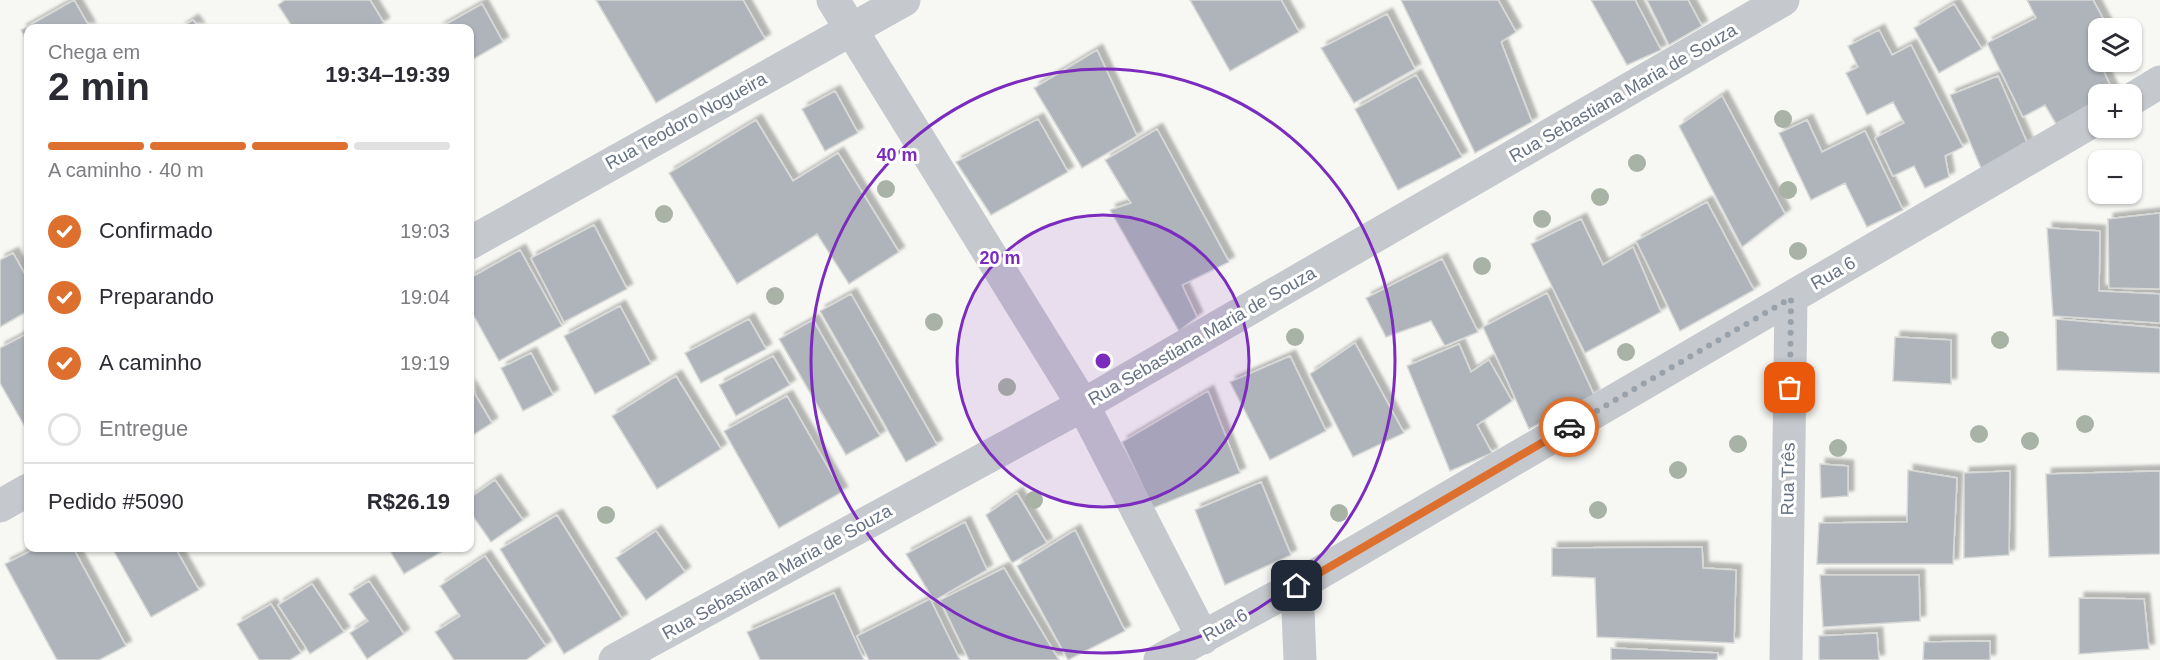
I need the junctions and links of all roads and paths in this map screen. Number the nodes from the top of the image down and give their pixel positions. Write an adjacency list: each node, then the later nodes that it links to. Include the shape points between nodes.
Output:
1 (833, 0): 4 (street)
2 (904, 0): 4 (street, Rua Teodoro Nogueira)
3 (1782, 0): 10 (street, Rua Sebastiana Maria de Souza)
4 (851, 29): 8 (street, Rua Teodoro Nogueira); 10 (street)
5 (2160, 82): 6 (street)
6 (2142, 93)
7 (2088, 124): 9 (street, Rua 6)
8 (474, 241)
9 (1791, 298): 13 (street, Rua 6); 18 (street, Rua Três)
10 (1083, 405): 14 (street); 15 (street, Rua Sebastiana Maria de Souza)
11 (24, 492): 12 (street)
12 (0, 506)
13 (1297, 586): 14 (street, Rua 6); 17 (street)
14 (1203, 638): 16 (street, Rua 6)
15 (615, 660)
16 (1160, 660)
17 (1300, 660)
18 (1786, 660)

